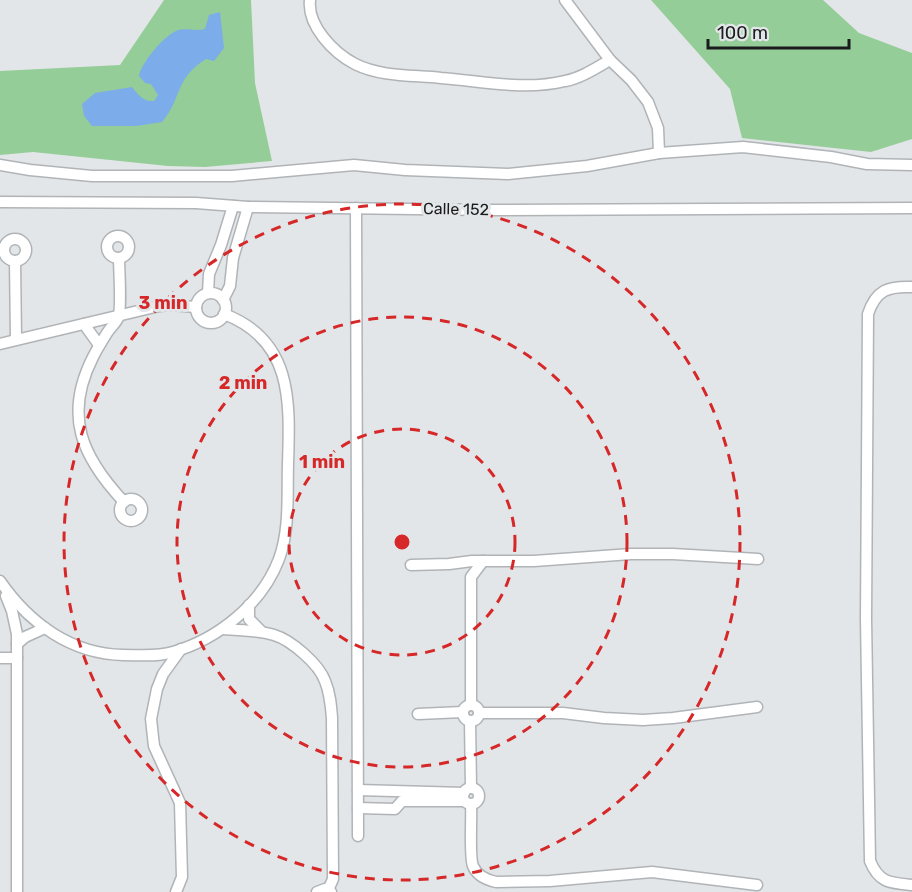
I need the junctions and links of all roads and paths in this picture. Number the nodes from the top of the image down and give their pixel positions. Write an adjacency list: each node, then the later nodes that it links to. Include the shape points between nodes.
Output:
1 (310, 0): 3 (street, via 315,26 334,50 356,64 385,73 514,85 545,84 566,81)
2 (565, 0): 3 (street)
3 (610, 60): 4 (street, via 648,102 658,128)
4 (659, 153): 5 (street, via 508,174 354,165 232,176 92,176); 6 (street, via 743,147 867,164)
5 (0, 165)
6 (912, 165)
7 (0, 202): 8 (street, Calle 152)
8 (233, 206): 9 (street, Calle 152); 15 (street, via 209,274)
9 (248, 207): 10 (street, Calle 152); 16 (street, via 233,258 232,279)
10 (356, 208): 11 (street, Calle 152); 44 (street)
11 (912, 208)
12 (118, 258): 19 (street)
13 (15, 261): 21 (street)
14 (912, 287): 49 (street, via 884,290 872,302 868,314 866,619 870,861 875,873 885,881)
15 (208, 293): 16 (street); 17 (street)
16 (223, 300): 18 (street)
17 (196, 307): 18 (street, via 207,322); 19 (street, via 159,306)
18 (224, 314): 31 (street, via 247,325 269,348 284,376 290,410 285,532 279,559)
19 (119, 317): 20 (street); 23 (street)
20 (84, 324): 21 (street); 23 (street)
21 (16, 339): 22 (street)
22 (0, 345)
23 (99, 345): 24 (street, via 84,377 79,401 81,439 102,477)
24 (124, 502)
25 (758, 559): 26 (street, via 673,554)
26 (483, 561): 27 (street); 29 (street)
27 (457, 563): 28 (street); 29 (street)
28 (411, 565)
29 (471, 577): 42 (street)
30 (0, 581): 32 (street, via 19,606); 35 (street, via 12,611)
31 (249, 605): 33 (street); 34 (street, via 249,619)
32 (45, 628): 35 (street); 37 (street, via 83,649)
33 (222, 629): 34 (street); 36 (street)
34 (262, 633): 50 (street, via 294,646 310,660 324,678 330,697)
35 (17, 644): 39 (street)
36 (182, 649): 37 (street); 40 (street)
37 (143, 656): 40 (street)
38 (0, 658): 39 (street)
39 (17, 658): 51 (street)
40 (163, 674): 52 (street, via 152,719 154,746 180,803 182,877)
41 (758, 707): 42 (street, via 643,720 563,713 479,713 475,721)
42 (468, 713): 43 (street); 45 (street)
43 (418, 714)
44 (358, 790): 45 (street); 46 (street)
45 (468, 796): 46 (street, via 402,801 395,809); 48 (street, via 472,866 489,881 550,881 652,872)
46 (358, 808): 47 (street)
47 (358, 836)
48 (757, 885)
49 (912, 885)
50 (330, 891): 53 (street)
51 (17, 892)
52 (176, 892)
53 (317, 892)

